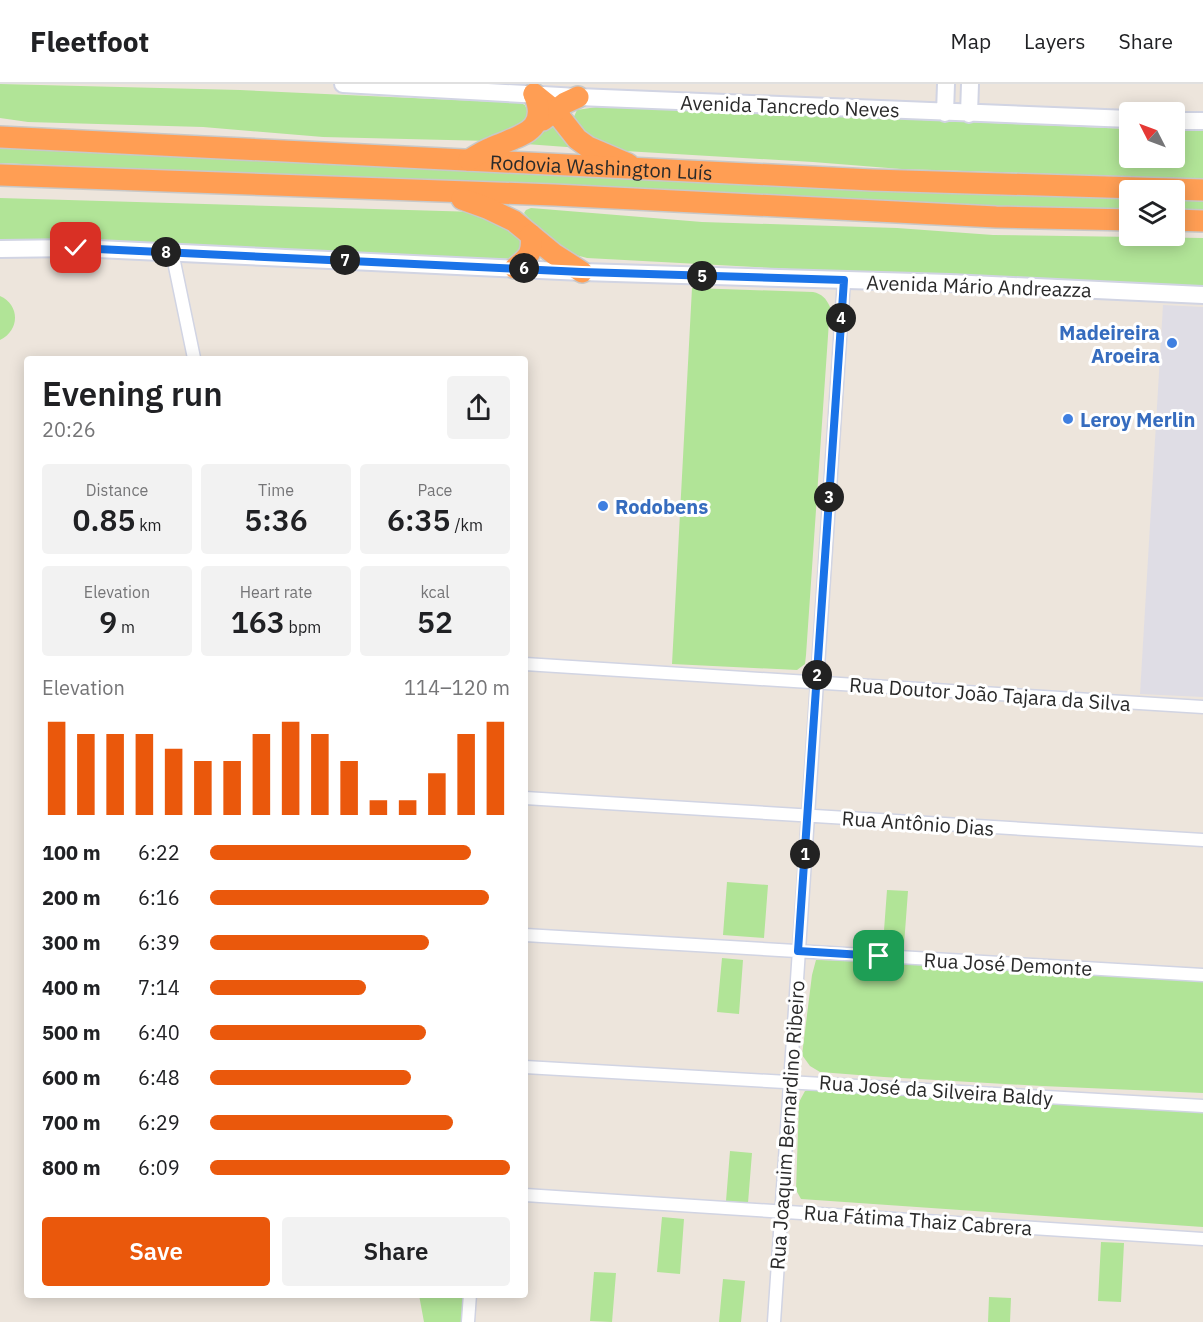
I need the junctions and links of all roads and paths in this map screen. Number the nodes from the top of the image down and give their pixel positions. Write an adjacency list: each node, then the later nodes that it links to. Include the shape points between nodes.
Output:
1 (343, 84): 4 (main road, Avenida Tancredo Neves)
2 (946, 84): 7 (main road)
3 (970, 84): 8 (main road)
4 (534, 94): 5 (main road, Avenida Tancredo Neves); 6 (highway); 12 (highway, via 539,115)
5 (578, 97): 6 (highway); 7 (main road, Avenida Tancredo Neves)
6 (555, 111): 12 (highway); 15 (highway, via 569,131 588,147)
7 (945, 113): 8 (main road, Avenida Tancredo Neves)
8 (969, 114): 9 (main road, Avenida Tancredo Neves)
9 (1119, 119)
10 (1185, 121): 11 (main road)
11 (1203, 122)
12 (533, 128): 14 (highway)
13 (4, 136): 14 (highway, Rodovia Washington Luís)
14 (469, 160): 15 (highway, Rodovia Washington Luís)
15 (636, 168): 19 (highway, Rodovia Washington Luís, via 883,181)
16 (0, 175): 17 (highway, Rodovia Washington Luís)
17 (40, 177): 18 (highway, via 21,190); 20 (highway, Rodovia Washington Luís)
18 (0, 190)
19 (1203, 190)
20 (442, 192): 21 (highway, Rodovia Washington Luís, via 996,218); 24 (highway, via 514,221)
21 (1119, 220)
22 (1185, 220): 23 (highway)
23 (1203, 221)
24 (531, 235): 27 (highway, via 527,259); 28 (highway)
25 (0, 249): 26 (main road, Avenida Mário Andreazza)
26 (172, 252): 27 (main road, Avenida Mário Andreazza); 31 (street)
27 (515, 268): 28 (main road, Avenida Mário Andreazza)
28 (582, 272): 29 (main road, Avenida Mário Andreazza)
29 (844, 280): 30 (main road, Avenida Mário Andreazza); 33 (street, Rua Joaquim Bernardino Ribeiro)
30 (1203, 295)
31 (194, 356)
32 (528, 664): 33 (street, Rua Doutor João Tajara da Silva)
33 (817, 683): 34 (street, Rua Doutor João Tajara da Silva); 36 (street, Rua Joaquim Bernardino Ribeiro)
34 (1203, 707)
35 (528, 798): 36 (street, Rua Antônio Dias)
36 (808, 816): 37 (street, Rua Antônio Dias); 39 (street, Rua Joaquim Bernardino Ribeiro)
37 (1203, 840)
38 (528, 935): 39 (street, Rua José Demonte)
39 (798, 951): 40 (street, Rua José Demonte); 42 (street, Rua Joaquim Bernardino Ribeiro)
40 (1203, 975)
41 (528, 1067): 42 (street, Rua José da Silveira Baldy)
42 (790, 1081): 43 (street, Rua José da Silveira Baldy); 45 (street, Rua Joaquim Bernardino Ribeiro)
43 (1203, 1106)
44 (528, 1195): 45 (street, Rua Fátima Thaiz Cabrera)
45 (781, 1211): 46 (street, Rua Fátima Thaiz Cabrera); 49 (street, Rua Joaquim Bernardino Ribeiro)
46 (1203, 1239)
47 (470, 1298): 48 (street)
48 (468, 1322)
49 (774, 1322)

